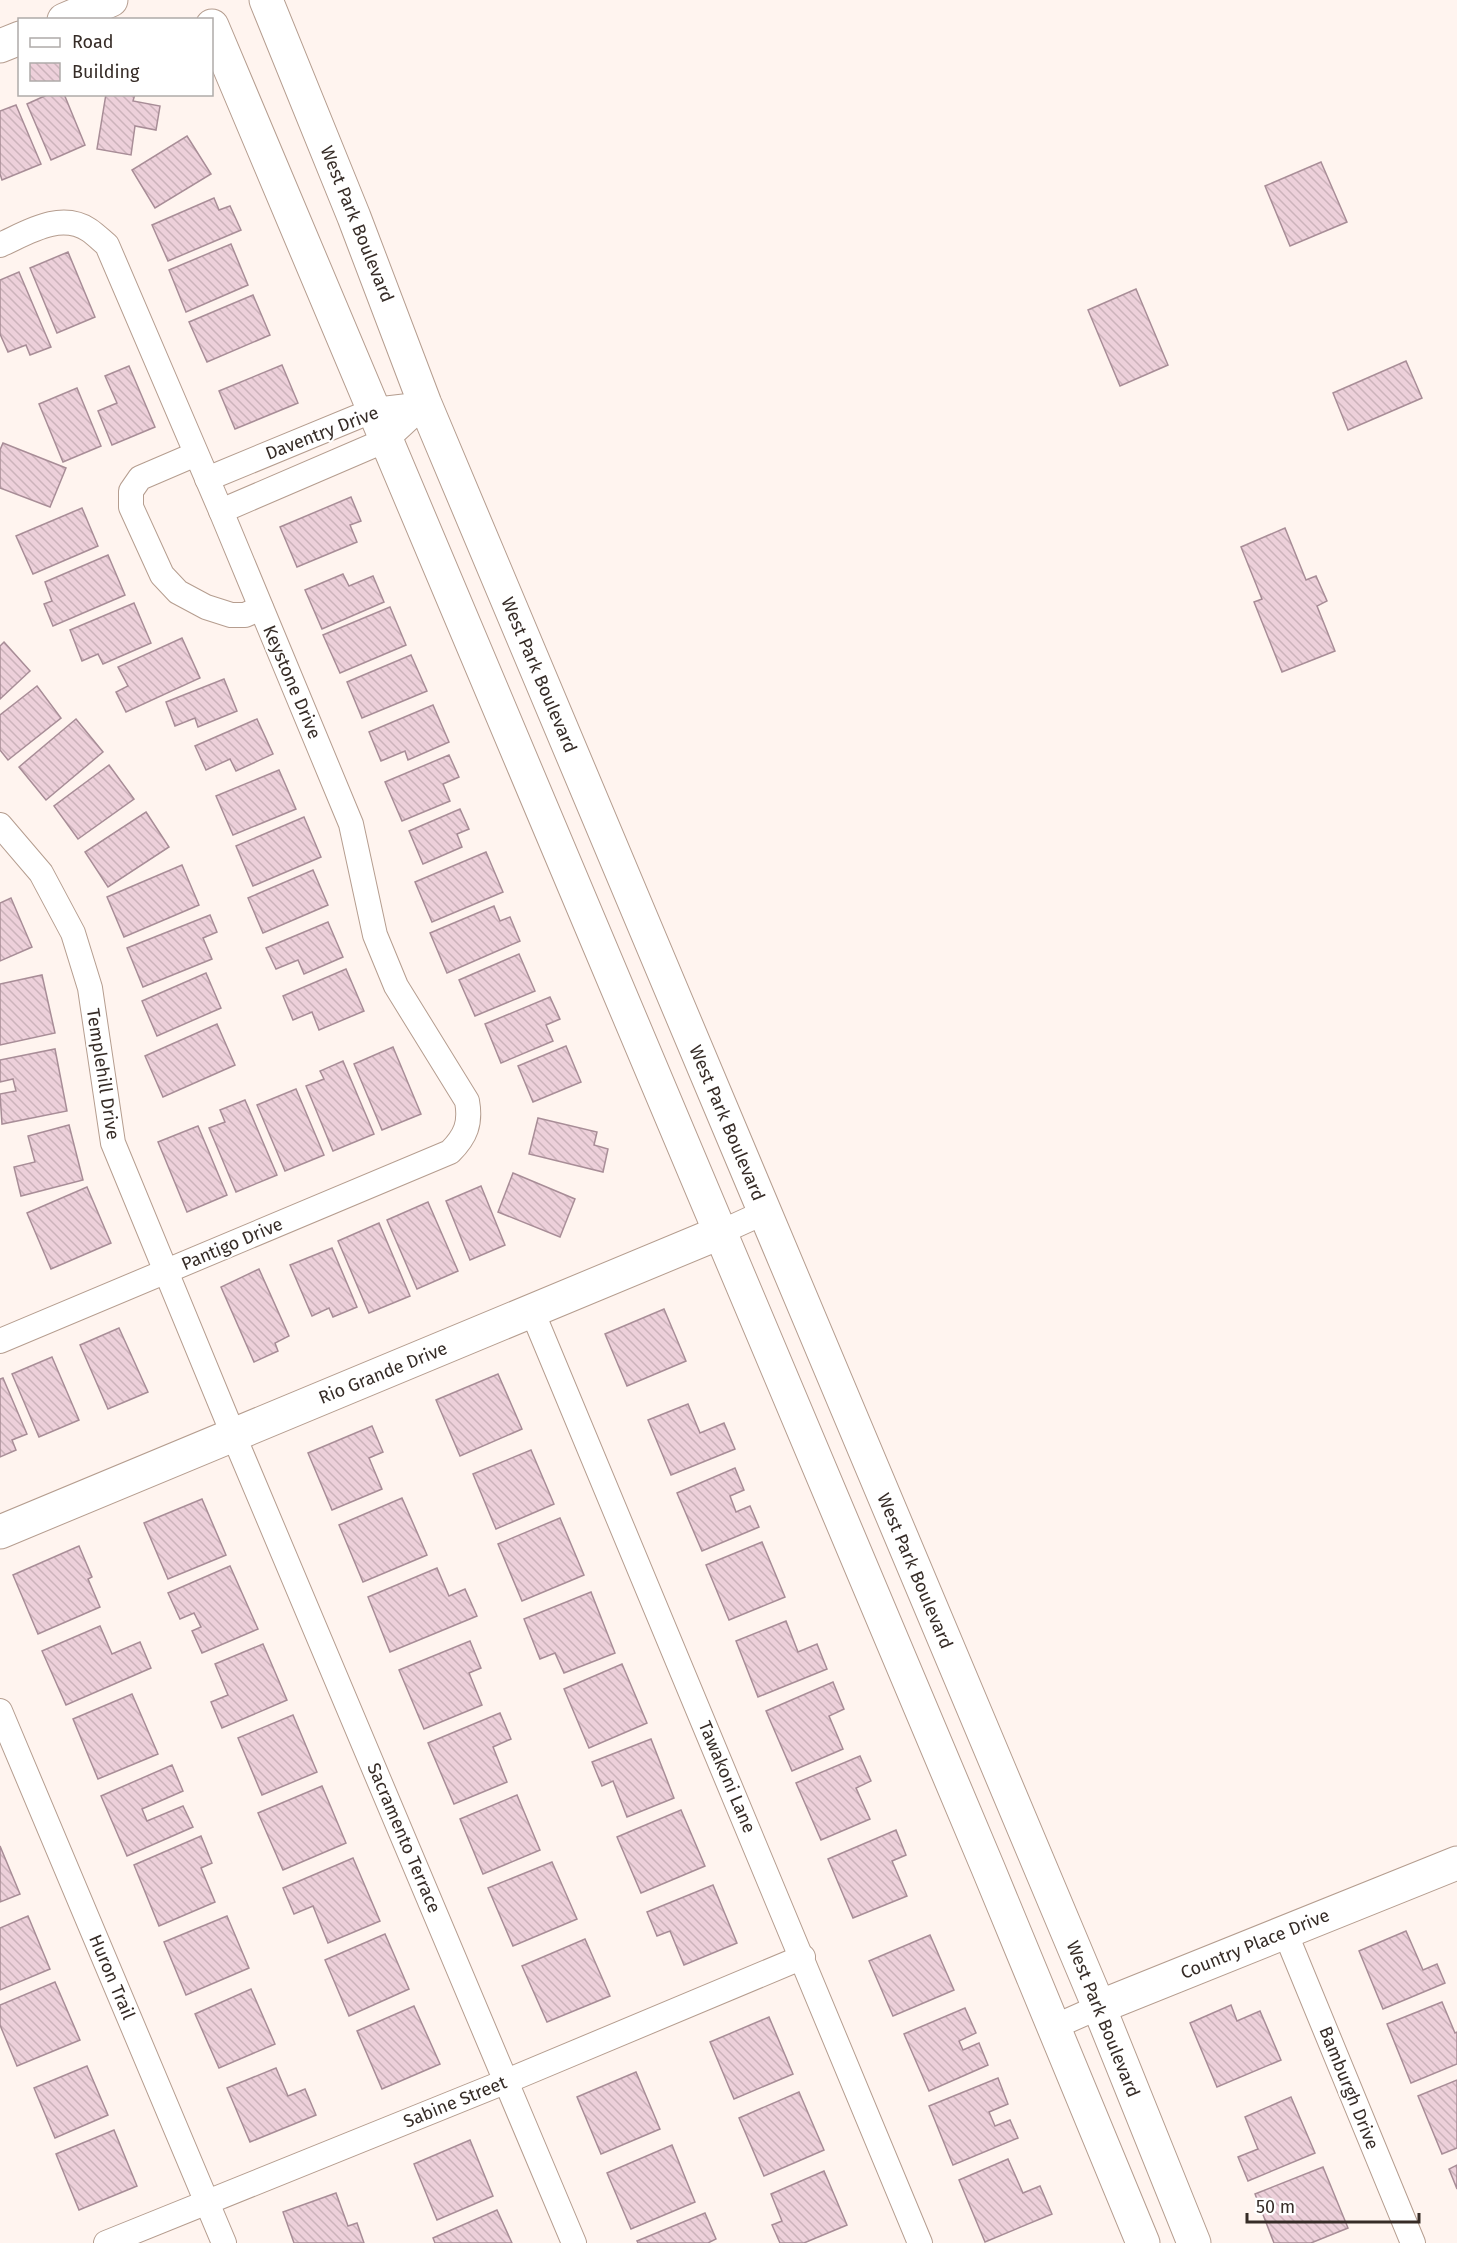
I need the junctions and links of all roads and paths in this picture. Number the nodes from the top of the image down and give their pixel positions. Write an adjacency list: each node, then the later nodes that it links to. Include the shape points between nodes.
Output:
1 (111, 0): 4 (main road)
2 (201, 0): 5 (main road)
3 (266, 0): 10 (main road, West Park Boulevard)
4 (69, 18)
5 (208, 18)
6 (213, 28): 11 (main road)
7 (18, 39): 8 (main road)
8 (0, 46)
9 (0, 245): 13 (street, Keystone Drive, via 53,222 88,229 106,245)
10 (425, 404): 11 (street, Daventry Drive); 12 (street, Daventry Drive); 18 (main road, West Park Boulevard)
11 (374, 410): 12 (main road); 14 (street, Daventry Drive)
12 (386, 441): 15 (street, Daventry Drive); 19 (main road)
13 (196, 454): 14 (street, Keystone Drive); 16 (street, via 140,478 131,491 131,507 162,575 178,592 231,615)
14 (207, 479): 15 (street, Keystone Drive)
15 (221, 512): 16 (street, Keystone Drive)
16 (261, 608): 20 (street, Keystone Drive, via 351,824 375,935 396,986 467,1101 470,1115)
17 (0, 825): 23 (street, Templehill Drive, via 41,873 73,933 90,988 113,1143)
18 (622, 872): 19 (main road); 21 (main road, West Park Boulevard)
19 (577, 891): 22 (main road)
20 (461, 1141): 23 (street, Pantigo Drive, via 450,1152)
21 (765, 1212): 22 (street, Rio Grande Drive); 32 (main road, West Park Boulevard)
22 (719, 1233): 24 (main road, Rio Grande Drive); 33 (main road)
23 (166, 1272): 25 (street, Pantigo Drive); 26 (street, Templehill Drive)
24 (532, 1311): 26 (main road, Rio Grande Drive); 31 (street, Tawakoni Lane)
25 (0, 1341)
26 (233, 1434): 27 (main road, Rio Grande Drive); 34 (street, Sacramento Terrace)
27 (0, 1532)
28 (0, 1711): 35 (street, Huron Trail)
29 (1457, 1863): 30 (main road, Country Place Drive)
30 (1285, 1932): 32 (main road, Country Place Drive); 42 (street, Bamburgh Drive)
31 (803, 1957): 34 (street, Sabine Street); 39 (street, Tawakoni Lane)
32 (1099, 2007): 33 (street, Country Place Drive); 41 (main road, West Park Boulevard)
33 (1054, 2027): 40 (main road)
34 (507, 2081): 35 (street, Sabine Street); 38 (street, Sacramento Terrace)
35 (207, 2202): 36 (street, Sabine Street); 37 (street, Huron Trail)
36 (106, 2243)
37 (224, 2243)
38 (574, 2243)
39 (920, 2243)
40 (1143, 2243)
41 (1194, 2243)
42 (1413, 2243)

